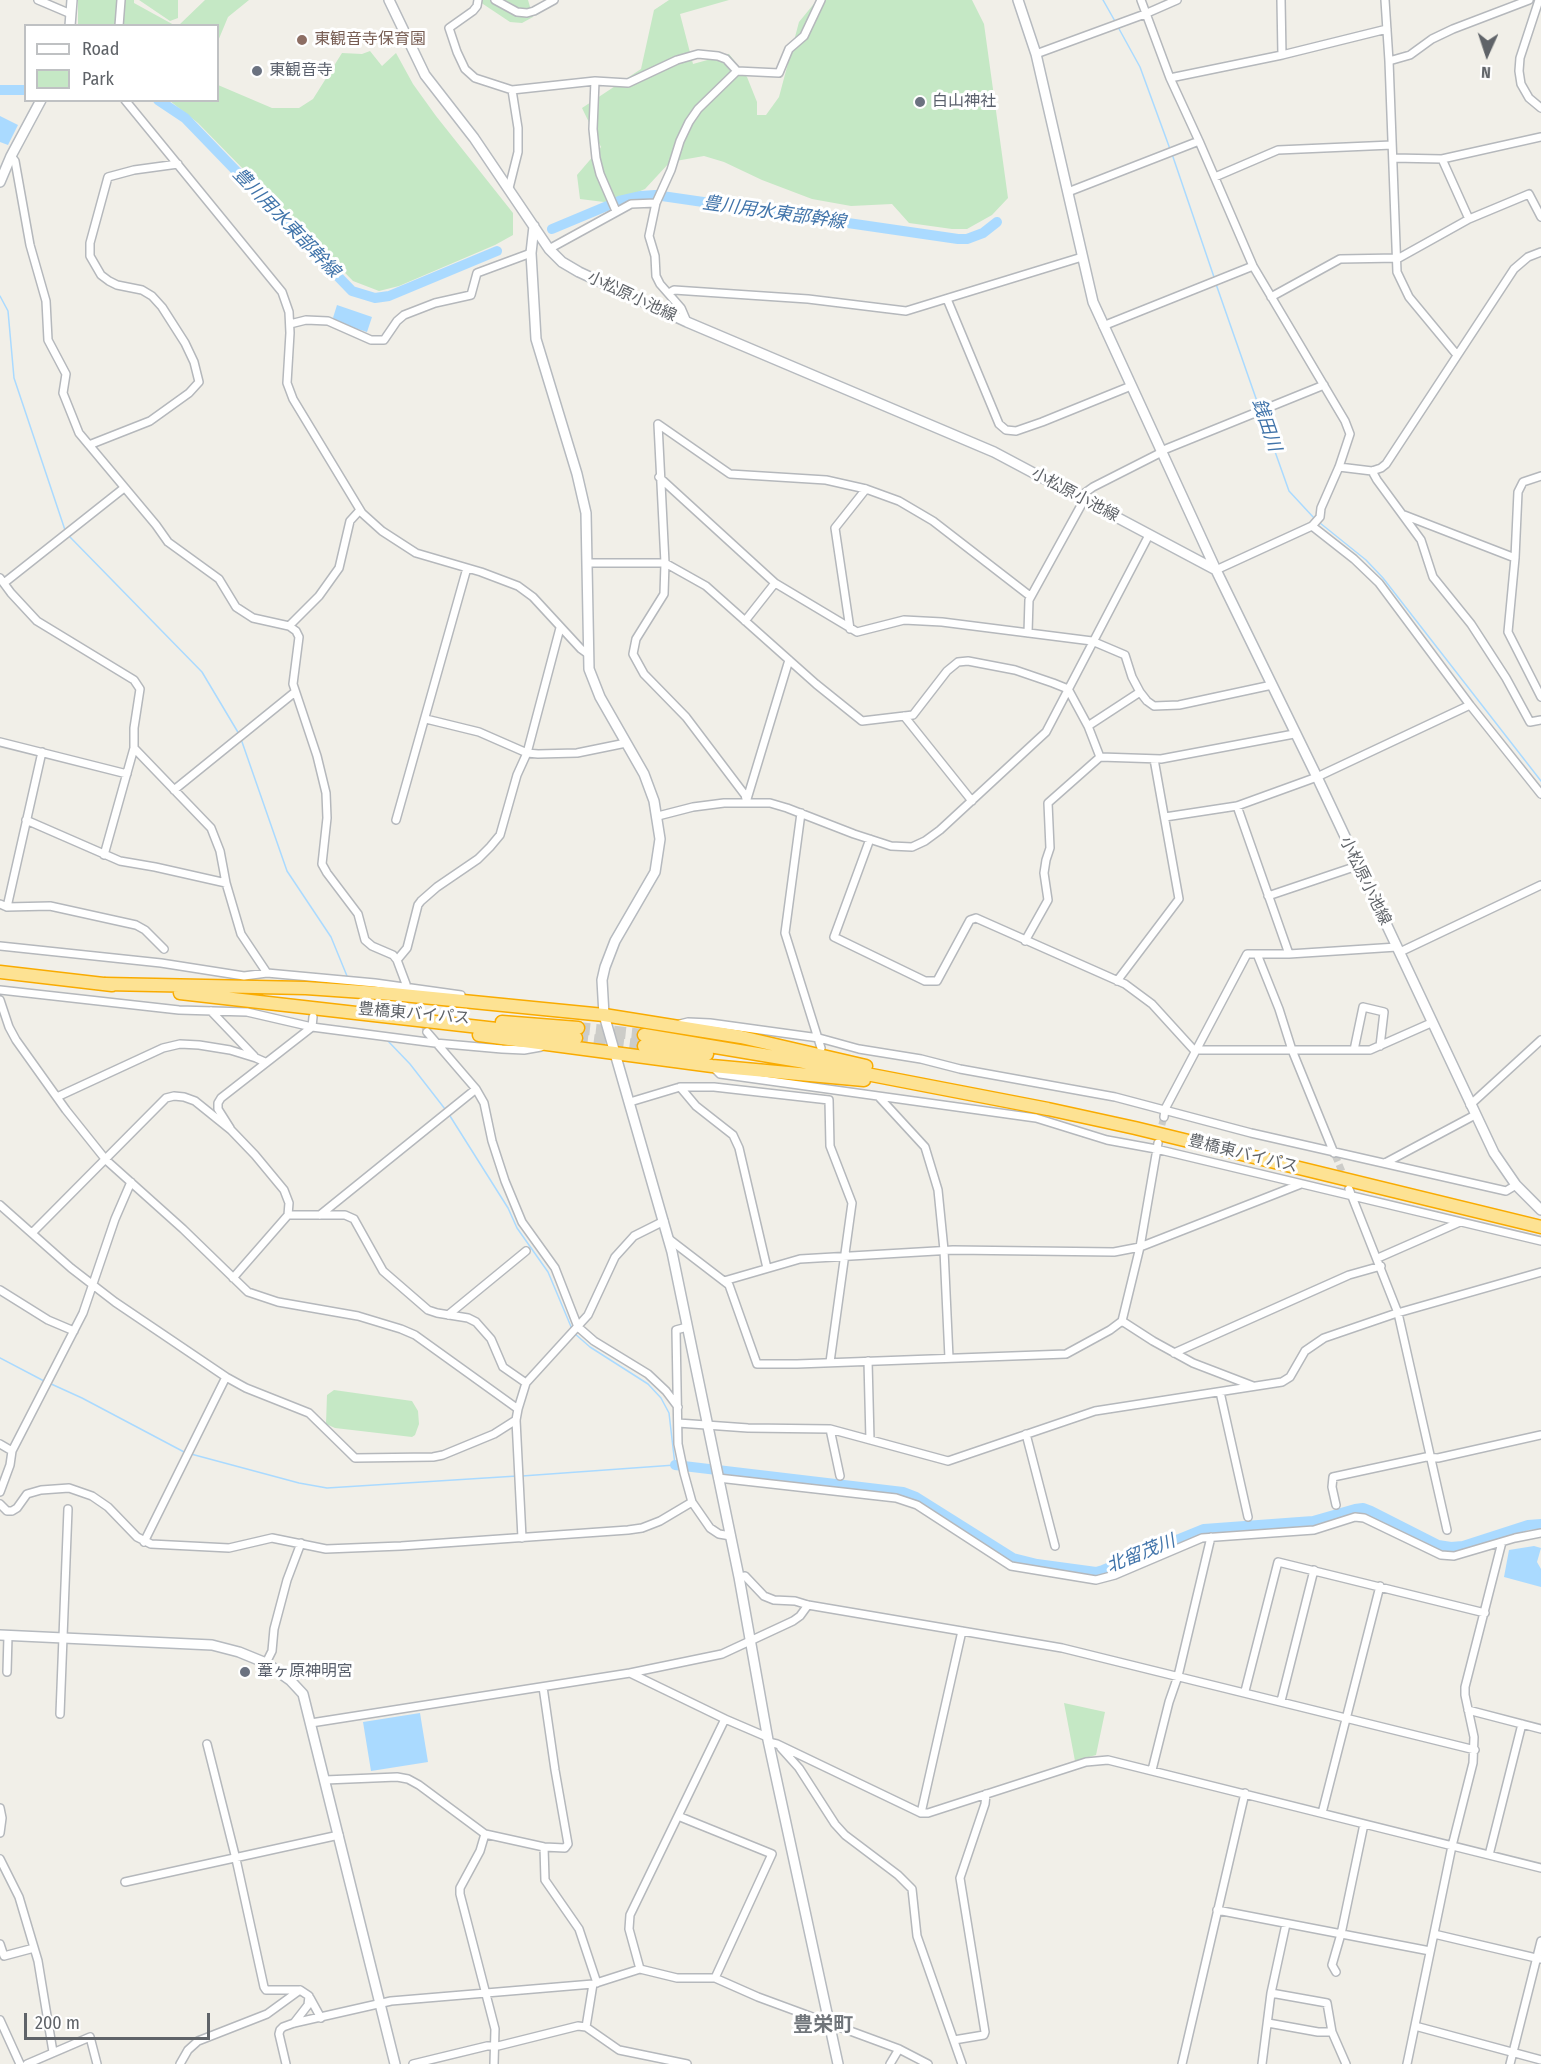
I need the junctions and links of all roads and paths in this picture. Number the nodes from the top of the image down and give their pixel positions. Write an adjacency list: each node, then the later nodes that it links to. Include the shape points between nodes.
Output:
1 (38, 0): 16 (street)
2 (72, 0): 16 (street)
3 (121, 0): 19 (street)
4 (389, 0): 40 (street, 小松原小池線, via 425,75)
5 (478, 0): 27 (street, via 473,11 449,28 457,52 465,69 475,78)
6 (495, 0): 7 (street, via 527,13)
7 (554, 0)
8 (821, 0): 24 (street, via 804,36 789,49 779,72)
9 (1018, 0): 21 (street)
10 (1141, 0): 17 (street)
11 (1177, 0): 17 (street)
12 (1281, 0): 22 (street)
13 (1384, 0): 20 (street)
14 (1529, 0): 23 (street, via 1453,29 1410,55)
15 (1539, 0): 30 (street, via 1519,70 1529,98)
16 (71, 14): 18 (street)
17 (1145, 14): 21 (street); 25 (street)
18 (69, 24)
19 (119, 24)
20 (1387, 29): 22 (street); 23 (street)
21 (1036, 54): 41 (street)
22 (1282, 55): 25 (street)
23 (1389, 61): 33 (street)
24 (737, 71): 26 (street, via 726,59 698,54 628,83); 42 (street, via 689,122)
25 (1170, 78): 32 (street)
26 (595, 81): 27 (street); 43 (street, via 594,139 600,174)
27 (512, 90): 40 (street, via 518,152)
28 (40, 102): 34 (street)
29 (127, 102): 37 (street)
30 (1541, 108)
31 (1541, 137): 36 (street)
32 (1199, 141): 38 (street); 41 (street)
33 (1392, 145): 35 (street); 38 (street, via 1278,150)
34 (11, 156): 39 (street); 62 (street, via 46,301 48,340 66,374 66,402 79,433)
35 (1393, 158): 36 (street); 51 (street)
36 (1442, 159): 45 (street)
37 (178, 164): 57 (street, via 279,287); 62 (street, via 108,177 90,256 109,281 142,290 162,307 185,343 199,382 150,422)
38 (1215, 177): 52 (street)
39 (0, 182)
40 (509, 188): 46 (street, 小松原小池線)
41 (1068, 192): 50 (street)
42 (656, 203): 43 (street, via 631,204); 53 (street, via 649,236 656,276)
43 (616, 211): 47 (street)
44 (1541, 218): 45 (street, via 1530,194)
45 (1469, 219): 51 (street)
46 (534, 226): 47 (street, 小松原小池線); 49 (street)
47 (549, 249): 56 (street, 小松原小池線, via 579,272)
48 (1541, 252): 59 (street, via 1514,269)
49 (531, 253): 57 (street, via 477,273 471,296 435,303 404,315 384,340 371,340 328,321); 76 (street, via 536,339 577,474 586,513)
50 (1082, 256): 55 (street); 58 (street)
51 (1396, 258): 54 (street, via 1340,259); 59 (street, via 1396,272 1409,297)
52 (1253, 266): 54 (street); 58 (street)
53 (669, 293): 55 (street, via 808,299 906,311); 56 (street)
54 (1271, 297): 60 (street)
55 (947, 299): 61 (street, via 999,424 1006,430 1016,431 1042,422)
56 (687, 322): 70 (street, 小松原小池線, via 994,452)
57 (290, 324): 71 (street, via 287,383 293,399)
58 (1103, 326): 61 (street)
59 (1457, 355): 65 (street, via 1386,464)
60 (1324, 385): 63 (street); 64 (street, via 1349,427)
61 (1131, 386): 63 (street)
62 (89, 445): 68 (street)
63 (1162, 452): 70 (street, via 1093,487); 79 (street)
64 (1339, 467): 65 (street); 73 (street, via 1320,517)
65 (1372, 471): 72 (street)
66 (1541, 476): 75 (street, via 1523,482 1518,492)
67 (659, 477): 69 (street, via 658,424 730,474 826,480); 77 (street); 81 (street)
68 (124, 488): 80 (street); 84 (street, via 168,542 219,579 243,613 263,622)
69 (866, 489): 82 (street, via 899,501 933,521); 86 (street, via 835,528)
70 (1082, 498): 74 (street, 小松原小池線); 82 (street)
71 (360, 510): 78 (street, via 399,544); 84 (street, via 350,521 339,568 319,596)
72 (1404, 515): 75 (street); 99 (street, via 1421,540 1433,578 1471,624 1530,722)
73 (1312, 526): 79 (street); 96 (street, via 1379,583)
74 (1149, 535): 79 (street, 小松原小池線); 88 (street)
75 (1515, 558): 95 (street, via 1508,633)
76 (588, 563): 77 (street); 89 (street)
77 (665, 563): 83 (street, via 706,586); 114 (street, via 664,594 636,639 633,654 644,674 686,717)
78 (467, 568): 85 (street, via 518,586); 98 (street)
79 (1216, 570): 91 (street, 小松原小池線)
80 (2, 580): 104 (street, via 37,621 137,684 140,701)
81 (775, 583): 83 (street); 86 (street)
82 (1030, 596): 87 (street)
83 (746, 621): 90 (street)
84 (289, 626): 93 (street, via 299,637 293,684)
85 (560, 628): 89 (street); 106 (street)
86 (850, 629): 87 (street, via 862,632 904,620)
87 (1028, 633): 88 (street)
88 (1092, 641): 92 (street); 94 (street, via 1125,656)
89 (588, 654): 103 (street, via 589,669 600,697)
90 (789, 660): 97 (street, via 862,721); 114 (street)
91 (1272, 685): 94 (street, via 1169,707 1154,706); 101 (street, 小松原小池線)
92 (1068, 689): 97 (street, via 1015,670 958,662 913,715); 100 (street); 113 (street, via 1040,740)
93 (296, 692): 111 (street); 134 (street, via 326,794 322,864 358,914 365,940)
94 (1140, 692): 100 (street)
95 (1541, 697)
96 (1470, 705): 110 (street); 112 (street)
97 (904, 716): 113 (street)
98 (426, 719): 106 (street, via 479,732); 120 (street)
99 (1541, 720)
100 (1088, 726): 107 (street)
101 (1294, 734): 108 (street); 110 (street, 小松原小池線)
102 (0, 742): 105 (street)
103 (626, 743): 106 (street, via 577,753); 117 (street, via 644,774)
104 (134, 748): 109 (street); 111 (street)
105 (42, 752): 109 (street); 119 (street)
106 (527, 753): 134 (street, via 500,835 478,859 421,901 407,948)
107 (1100, 757): 108 (street); 128 (street, via 1048,803 1050,848 1044,873 1048,900)
108 (1154, 759): 118 (street)
109 (127, 774): 122 (street)
110 (1317, 777): 115 (street); 123 (street, 小松原小池線)
111 (174, 790): 124 (street, via 211,828)
112 (1541, 794)
113 (972, 801): 121 (street, via 940,830 912,847)
114 (747, 802): 116 (street, via 770,803); 117 (street, via 693,807)
115 (1236, 806): 118 (street); 126 (street)
116 (801, 813): 121 (street); 152 (street, via 785,933)
117 (658, 816): 146 (street, via 660,838 655,872 604,967)
118 (1165, 817): 137 (street, via 1179,899)
119 (26, 820): 122 (street); 127 (street)
120 (396, 820)
121 (870, 839): 128 (street, via 834,937 838,940 934,982 972,918)
122 (104, 855): 124 (street)
123 (1357, 866): 126 (street); 131 (street, 小松原小池線)
124 (226, 883): 136 (street, via 241,934)
125 (1541, 885): 131 (street)
126 (1268, 896): 133 (street)
127 (3, 905): 130 (street, via 50,906 136,925)
128 (1025, 941): 137 (street)
129 (0, 946): 136 (street, via 244,976)
130 (164, 949)
131 (1398, 949): 133 (street); 148 (street, 小松原小池線)
132 (1257, 954): 133 (street); 158 (street, via 1247,954); 159 (street)
133 (1289, 954)
134 (398, 960): 139 (street)
135 (0, 972): 138 (highway, 豊橋東バイパス)
136 (267, 973): 143 (street, via 318,982 375,983 492,999)
137 (1117, 981): 158 (street, via 1141,994)
138 (105, 984): 142 (highway, 豊橋東バイパス); 143 (highway, via 306,988)
139 (406, 984)
140 (0, 990): 144 (street)
141 (0, 1000): 170 (street, via 16,1040)
142 (249, 1000): 145 (highway, 豊橋東バイパス); 145 (highway, 豊橋東バイパス, via 577,1033)
143 (516, 1006): 146 (highway)
144 (211, 1011): 150 (street, via 247,1012); 162 (street)
145 (352, 1013): 155 (highway)
146 (604, 1015): 149 (highway); 161 (street)
147 (314, 1017): 150 (street)
148 (1431, 1023): 156 (street); 173 (street, 小松原小池線)
149 (672, 1026): 152 (street, via 710,1023); 171 (highway, via 741,1037)
150 (312, 1028): 154 (street); 163 (street)
151 (427, 1032): 154 (street)
152 (819, 1038): 157 (street); 174 (street, via 1041,1083)
153 (1541, 1040): 173 (street)
154 (435, 1043): 155 (street, via 524,1050); 167 (street)
155 (547, 1046): 161 (highway)
156 (1380, 1046): 160 (street); 160 (street, via 1384,1012 1363,1008)
157 (821, 1048)
158 (1197, 1050): 159 (street); 174 (street)
159 (1293, 1050): 160 (street); 178 (street)
160 (1354, 1050)
161 (616, 1054): 164 (highway); 172 (street)
162 (256, 1058): 163 (street); 170 (street, via 180,1044 163,1048)
163 (265, 1062): 176 (street, via 218,1103)
164 (712, 1066): 165 (highway); 169 (street, via 720,1074)
165 (886, 1082): 168 (highway, 豊橋東バイパス); 168 (highway, 豊橋東バイパス, via 644,1040 799,1061)
166 (680, 1087): 172 (street); 198 (street, via 829,1100 830,1146 852,1203); 201 (street, via 696,1106 733,1135)
167 (476, 1089): 188 (street); 211 (street, via 484,1103 518,1212 555,1268)
168 (942, 1089): 171 (highway, 豊橋東バイパス)
169 (879, 1096): 177 (street, via 1036,1118 1107,1140); 196 (street, via 925,1147 938,1190)
170 (57, 1097): 179 (street)
171 (998, 1099): 191 (highway, 豊橋東バイパス, via 1135,1128)
172 (630, 1102): 189 (street)
173 (1470, 1105): 175 (street, 小松原小池線)
174 (1164, 1113): 178 (street)
175 (1475, 1115): 180 (street); 183 (street, 小松原小池線)
176 (231, 1130): 179 (street, via 195,1101 174,1096 166,1098); 187 (street, via 284,1190)
177 (1157, 1146): 182 (street); 195 (street)
178 (1334, 1153): 180 (street)
179 (106, 1160): 181 (street); 192 (street)
180 (1385, 1162): 183 (street, via 1506,1191)
181 (131, 1182): 203 (street); 205 (street)
182 (1301, 1184): 184 (street); 195 (street)
183 (1516, 1185): 186 (street, 小松原小池線)
184 (1351, 1193): 190 (street); 199 (street)
185 (0, 1205): 192 (street)
186 (1541, 1210)
187 (288, 1215): 188 (street); 203 (street)
188 (320, 1215): 208 (street, via 345,1215 354,1220 383,1270 421,1305)
189 (664, 1221): 193 (street); 211 (street, via 634,1236 615,1257 588,1315)
190 (1460, 1222): 194 (street); 199 (street)
191 (1541, 1227)
192 (32, 1233): 205 (street)
193 (669, 1239): 204 (street); 210 (street)
194 (1541, 1241)
195 (1140, 1247): 196 (street, via 1114,1252); 209 (street)
196 (944, 1250): 198 (street); 214 (street)
197 (526, 1251): 208 (street)
198 (844, 1257): 201 (street, via 800,1259); 216 (street)
199 (1378, 1258): 200 (street)
200 (1381, 1266): 207 (street); 213 (street, via 1349,1275)
201 (767, 1268): 204 (street)
202 (1541, 1272): 207 (street)
203 (234, 1278): 222 (street, via 248,1292 259,1296 358,1316 415,1335)
204 (724, 1281): 216 (street, via 729,1285 756,1364)
205 (92, 1285): 212 (street); 217 (street)
206 (0, 1290): 212 (street)
207 (1398, 1313): 219 (street, via 1324,1338 1305,1351 1290,1377); 232 (street)
208 (448, 1316): 218 (street, via 468,1318 482,1327 503,1367)
209 (1122, 1321): 213 (street); 214 (street, via 1066,1354)
210 (687, 1327): 221 (street, via 676,1330); 225 (street)
211 (575, 1330): 218 (street); 221 (street, via 648,1374)
212 (74, 1331): 231 (street)
213 (1174, 1353): 219 (street)
214 (949, 1358): 215 (street)
215 (868, 1361): 216 (street); 229 (street)
216 (830, 1362)
217 (226, 1377): 223 (street, via 309,1413 355,1458 443,1455 494,1434); 246 (street)
218 (526, 1383): 222 (street)
219 (1256, 1387): 220 (street)
220 (1220, 1392): 227 (street, via 1095,1411); 240 (street)
221 (678, 1407): 224 (street)
222 (518, 1409): 223 (street)
223 (516, 1420): 245 (street)
224 (678, 1423): 225 (street); 236 (street, via 678,1444)
225 (707, 1425): 226 (street); 233 (street)
226 (830, 1430): 229 (street); 234 (street)
227 (1026, 1434): 229 (street, via 948,1461); 249 (street)
228 (1541, 1435): 232 (street)
229 (870, 1440)
230 (0, 1444): 231 (street)
231 (12, 1451): 235 (street)
232 (1431, 1458): 238 (street, via 1333,1477); 241 (street)
233 (717, 1472): 243 (street); 244 (street, via 907,1501 1011,1566 1096,1580)
234 (840, 1476)
235 (0, 1492)
236 (692, 1502): 243 (street, via 710,1528); 245 (street, via 642,1528)
237 (0, 1504): 246 (street, via 12,1511 27,1494 69,1488 108,1507)
238 (1336, 1505)
239 (68, 1509): 257 (street)
240 (1248, 1517)
241 (1448, 1530)
242 (1541, 1533): 247 (street)
243 (731, 1536): 251 (street)
244 (1211, 1537): 247 (street, via 1314,1530 1355,1517 1440,1555 1454,1556); 262 (street)
245 (522, 1538): 248 (street, via 326,1549)
246 (144, 1542): 248 (street, via 229,1548 272,1538)
247 (1502, 1542): 254 (street)
248 (301, 1543): 259 (street, via 287,1580)
249 (1055, 1546)
250 (1314, 1570): 252 (street); 264 (street, via 1278,1562); 265 (street)
251 (739, 1577): 253 (street, via 750,1579 764,1596); 258 (street)
252 (1380, 1586): 254 (street); 268 (street)
253 (808, 1605): 255 (street); 258 (street, via 793,1621)
254 (1485, 1613): 266 (street, via 1466,1687)
255 (962, 1631): 262 (street, via 1062,1648); 281 (street)
256 (4, 1636): 257 (street); 260 (street)
257 (63, 1638): 259 (street, via 212,1645); 267 (street)
258 (752, 1641): 261 (street, via 722,1654); 273 (street)
259 (266, 1663): 270 (street, via 303,1694)
260 (6, 1672)
261 (630, 1673): 263 (street); 269 (street)
262 (1178, 1676): 264 (street); 276 (street)
263 (543, 1687): 270 (street); 289 (street, via 568,1844 565,1848)
264 (1245, 1691): 265 (street)
265 (1281, 1701): 268 (street)
266 (1468, 1710): 271 (street); 275 (street)
267 (60, 1714)
268 (1346, 1718): 275 (street); 282 (street)
269 (725, 1719): 273 (street); 283 (street)
270 (311, 1723): 277 (street)
271 (1522, 1724): 272 (street); 290 (street)
272 (1541, 1729)
273 (771, 1741): 281 (street); 316 (street); 321 (street, via 799,1768 845,1835 912,1889 914,1926)
274 (207, 1744): 291 (street)
275 (1475, 1750): 288 (street)
276 (1152, 1770): 278 (street); 279 (street, via 1097,1760)
277 (326, 1780): 286 (street, via 408,1779); 287 (street)
278 (1245, 1793): 282 (street); 295 (street)
279 (986, 1794): 281 (street); 321 (street, via 960,1878 985,2032)
280 (0, 1809): 285 (street)
281 (921, 1813)
282 (1322, 1813): 284 (street)
283 (678, 1816): 304 (street, via 630,1916 629,1929); 306 (street, via 772,1854)
284 (1364, 1824): 288 (street); 297 (street)
285 (0, 1833)
286 (485, 1834): 289 (street); 309 (street, via 460,1888)
287 (339, 1835): 291 (street); 312 (street)
288 (1452, 1846): 290 (street); 298 (street)
289 (544, 1847): 307 (street, via 545,1880 579,1929)
290 (1489, 1855): 293 (street)
291 (236, 1858): 294 (street); 308 (street, via 264,1987)
292 (0, 1860): 301 (street, via 19,1897)
293 (1541, 1868)
294 (125, 1882)
295 (1217, 1910): 296 (street); 340 (street)
296 (1286, 1924): 297 (street); 310 (street)
297 (1341, 1934): 302 (street); 305 (street, via 1332,1965)
298 (1434, 1934): 302 (street); 303 (street)
299 (1541, 1941): 303 (street)
300 (0, 1944): 301 (street, via 4,1956)
301 (34, 1948): 324 (street)
302 (1430, 1951): 318 (street)
303 (1539, 1958): 325 (street)
304 (640, 1969): 306 (street, via 677,1978); 307 (street)
305 (1336, 1972)
306 (715, 1978): 316 (street)
307 (595, 1983): 309 (street); 319 (street)
308 (300, 1990): 311 (street); 330 (street, via 267,2014 198,2041)
309 (485, 1993): 312 (street); 322 (street, via 495,2029)
310 (1271, 1993): 317 (street); 320 (street, via 1327,2003)
311 (309, 1996): 313 (street); 315 (street, via 308,2005)
312 (380, 2003): 313 (street); 332 (street)
313 (321, 2018): 315 (street)
314 (0, 2020): 327 (street)
315 (294, 2023): 331 (street, via 279,2034)
316 (830, 2023): 323 (street); 336 (street)
317 (1268, 2023): 320 (street); 341 (street)
318 (1415, 2026): 325 (street); 343 (street)
319 (586, 2027): 322 (street); 335 (street, via 619,2050)
320 (1332, 2032): 342 (street)
321 (954, 2040): 339 (street)
322 (494, 2047): 333 (street); 334 (street)
323 (899, 2049): 337 (street); 338 (street)
324 (53, 2052): 328 (street); 329 (street, via 90,2037)
325 (1513, 2052): 326 (street); 344 (street)
326 (1541, 2060)
327 (20, 2064)
328 (27, 2064)
329 (97, 2064)
330 (180, 2064)
331 (286, 2064)
332 (395, 2064)
333 (413, 2064)
334 (494, 2064)
335 (687, 2064)
336 (838, 2064)
337 (891, 2064)
338 (927, 2064)
339 (962, 2064)
340 (1182, 2064)
341 (1262, 2064)
342 (1346, 2064)
343 (1407, 2064)
344 (1510, 2064)

